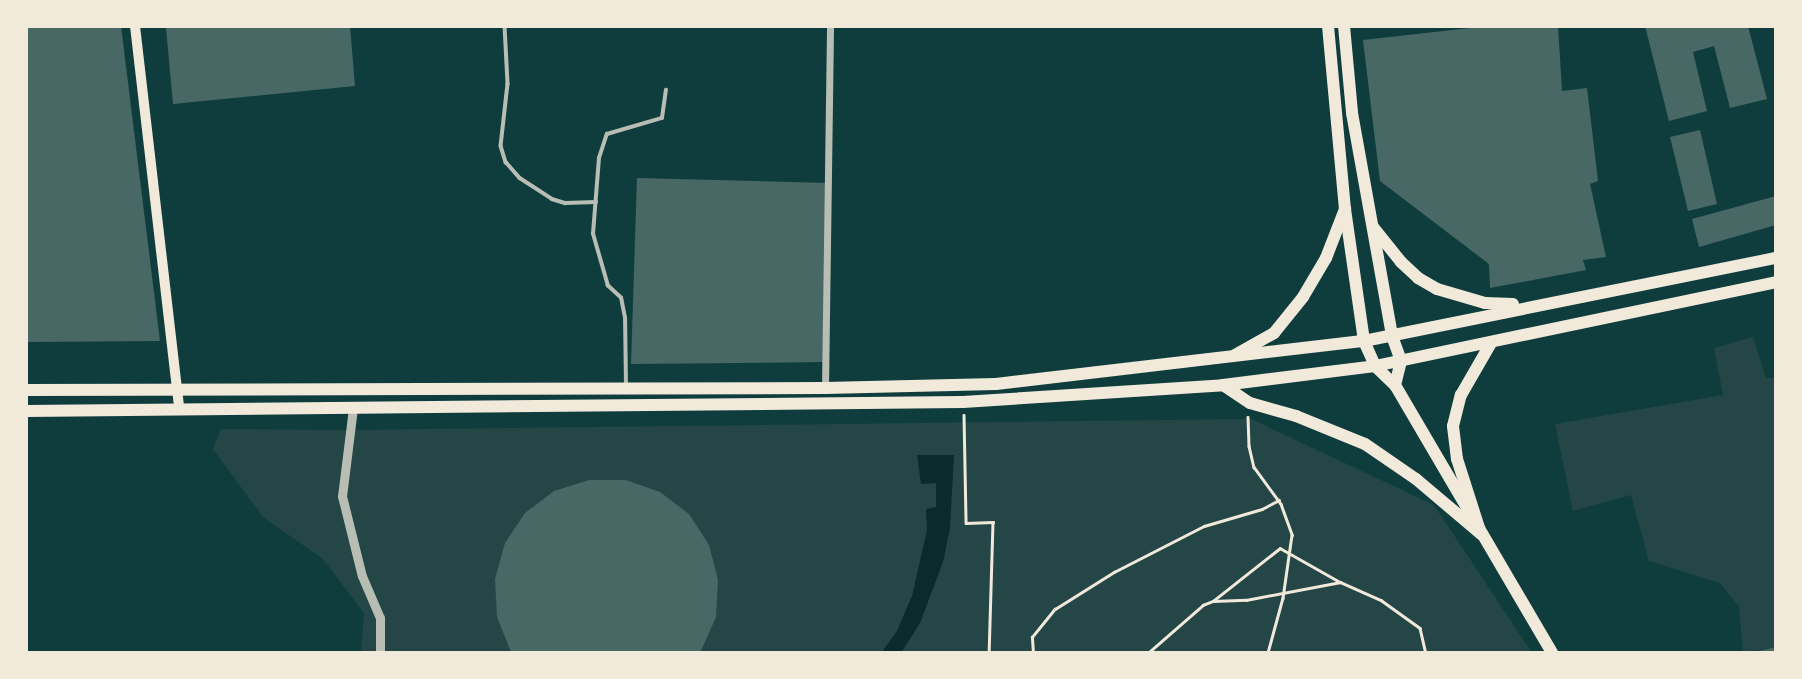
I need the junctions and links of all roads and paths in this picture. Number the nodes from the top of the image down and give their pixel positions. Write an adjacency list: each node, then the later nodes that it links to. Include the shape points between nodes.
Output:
1 (135, 26): 21 (main road)
2 (505, 26): 7 (lane, via 508,84 501,146 506,162 520,178 552,199)
3 (831, 26): 23 (street)
4 (1328, 26): 8 (main road)
5 (1344, 26): 9 (main road, via 1352,113)
6 (666, 90): 7 (lane, via 662,118 607,134 599,158)
7 (596, 202): 22 (lane, via 593,234 601,267 608,286 621,298 625,318)
8 (1345, 209): 14 (main road); 16 (main road, via 1326,258 1303,297 1274,333)
9 (1373, 227): 12 (main road, via 1401,262 1437,289 1485,303); 13 (main road)
10 (1776, 258): 12 (main road)
11 (1776, 282): 15 (main road)
12 (1552, 301): 13 (main road)
13 (1392, 336): 14 (main road); 17 (main road)
14 (1364, 341): 16 (main road); 18 (main road)
15 (1491, 343): 17 (main road); 31 (main road, via 1461,395 1452,426 1457,459)
16 (1230, 358): 23 (main road, via 996,384)
17 (1401, 361): 18 (main road); 20 (main road)
18 (1375, 366): 19 (main road); 20 (main road)
19 (1223, 385): 25 (main road); 26 (main road)
20 (1395, 385): 31 (main road)
21 (176, 388): 22 (main road); 24 (main road); 28 (main road)
22 (626, 388): 23 (main road)
23 (825, 388)
24 (26, 390)
25 (963, 402): 27 (main road); 37 (path, via 966,523 993,522)
26 (1250, 403): 30 (path, via 1247,428 1254,467); 31 (main road, via 1365,444 1416,479)
27 (353, 408): 28 (main road); 36 (street, via 342,496 362,576 380,618)
28 (178, 409): 29 (main road)
29 (26, 411)
30 (1279, 500): 32 (path, via 1292,535); 38 (path, via 1204,526 1114,572 1055,609 1032,636)
31 (1481, 534): 42 (main road)
32 (1289, 552): 33 (path); 34 (path); 35 (path, via 1280,548)
33 (1340, 582): 34 (path); 41 (path, via 1381,600 1420,628)
34 (1283, 593): 35 (path); 40 (path)
35 (1213, 601): 39 (path)
36 (380, 653)
37 (989, 653)
38 (1032, 653)
39 (1148, 653)
40 (1268, 653)
41 (1426, 653)
42 (1552, 653)

